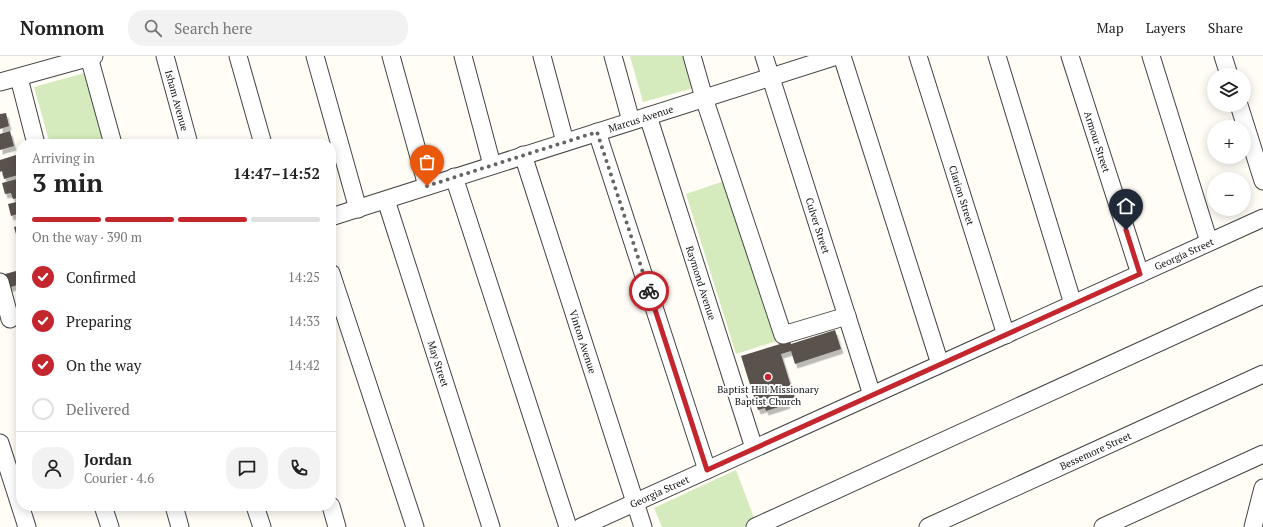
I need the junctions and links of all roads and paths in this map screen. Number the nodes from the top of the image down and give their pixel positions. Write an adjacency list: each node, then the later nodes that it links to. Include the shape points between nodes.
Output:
1 (165, 56): 29 (street, Isham Avenue)
2 (238, 56): 30 (street)
3 (315, 56): 38 (street)
4 (391, 56): 36 (street)
5 (463, 56): 33 (street)
6 (542, 56): 31 (street)
7 (613, 56): 25 (street)
8 (692, 56): 22 (street)
9 (764, 56): 19 (street, Culver Street)
10 (836, 56): 19 (street, Marcus Avenue)
11 (842, 56): 50 (street)
12 (918, 56): 49 (street, Clarion Street)
13 (997, 56): 46 (street)
14 (1070, 56): 42 (street, Armour Street)
15 (1151, 56): 41 (street)
16 (1223, 56): 18 (street)
17 (92, 57): 20 (street); 28 (street)
18 (1227, 68)
19 (771, 77): 22 (street, Marcus Avenue); 47 (street, Culver Street)
20 (19, 78): 21 (street); 27 (street)
21 (0, 82)
22 (704, 98): 24 (street, Marcus Avenue); 47 (street, via 783,335)
23 (1241, 112): 35 (street)
24 (648, 116): 25 (street, Marcus Avenue); 54 (street, Raymond Avenue)
25 (631, 121): 26 (street, Marcus Avenue)
26 (597, 132): 31 (street, Marcus Avenue); 56 (street)
27 (35, 139)
28 (111, 139)
29 (188, 139)
30 (262, 139)
31 (565, 142): 32 (street, Marcus Avenue)
32 (523, 155): 33 (street, Marcus Avenue); 59 (street, Vinton Avenue)
33 (492, 165): 34 (street, Marcus Avenue)
34 (454, 177): 36 (street, Marcus Avenue); 72 (street)
35 (1263, 181)
36 (427, 186): 37 (street, Marcus Avenue)
37 (386, 200): 38 (street, Marcus Avenue); 71 (street, May Street)
38 (358, 208): 39 (street, Marcus Avenue)
39 (336, 215)
40 (1263, 218): 41 (street, Georgia Street)
41 (1210, 242): 42 (street, Georgia Street)
42 (1140, 274): 46 (street, Georgia Street)
43 (0, 282): 48 (street)
44 (336, 288): 70 (street)
45 (1263, 295): 75 (street)
46 (1073, 304): 49 (street, Georgia Street)
47 (847, 316): 52 (street, Culver Street)
48 (10, 319)
49 (1006, 335): 50 (street, Georgia Street)
50 (940, 364): 52 (street, Georgia Street)
51 (1263, 374): 76 (street, Bessemore Street)
52 (872, 395): 54 (street, Georgia Street)
53 (0, 443): 58 (street)
54 (754, 448): 56 (street, Georgia Street)
55 (1263, 454): 77 (street)
56 (707, 470): 59 (street, Georgia Street)
57 (1263, 488): 78 (street)
58 (16, 493)
59 (635, 502): 73 (street, Georgia Street); 74 (street, Vinton Avenue)
60 (22, 511): 65 (street)
61 (105, 511): 66 (street)
62 (175, 511): 67 (street)
63 (257, 511): 68 (street)
64 (333, 511): 69 (street)
65 (27, 527)
66 (110, 527)
67 (180, 527)
68 (262, 527)
69 (338, 527)
70 (415, 527)
71 (491, 527)
72 (568, 527)
73 (581, 527)
74 (643, 527)
75 (755, 527)
76 (928, 527)
77 (1103, 527)
78 (1253, 527)

